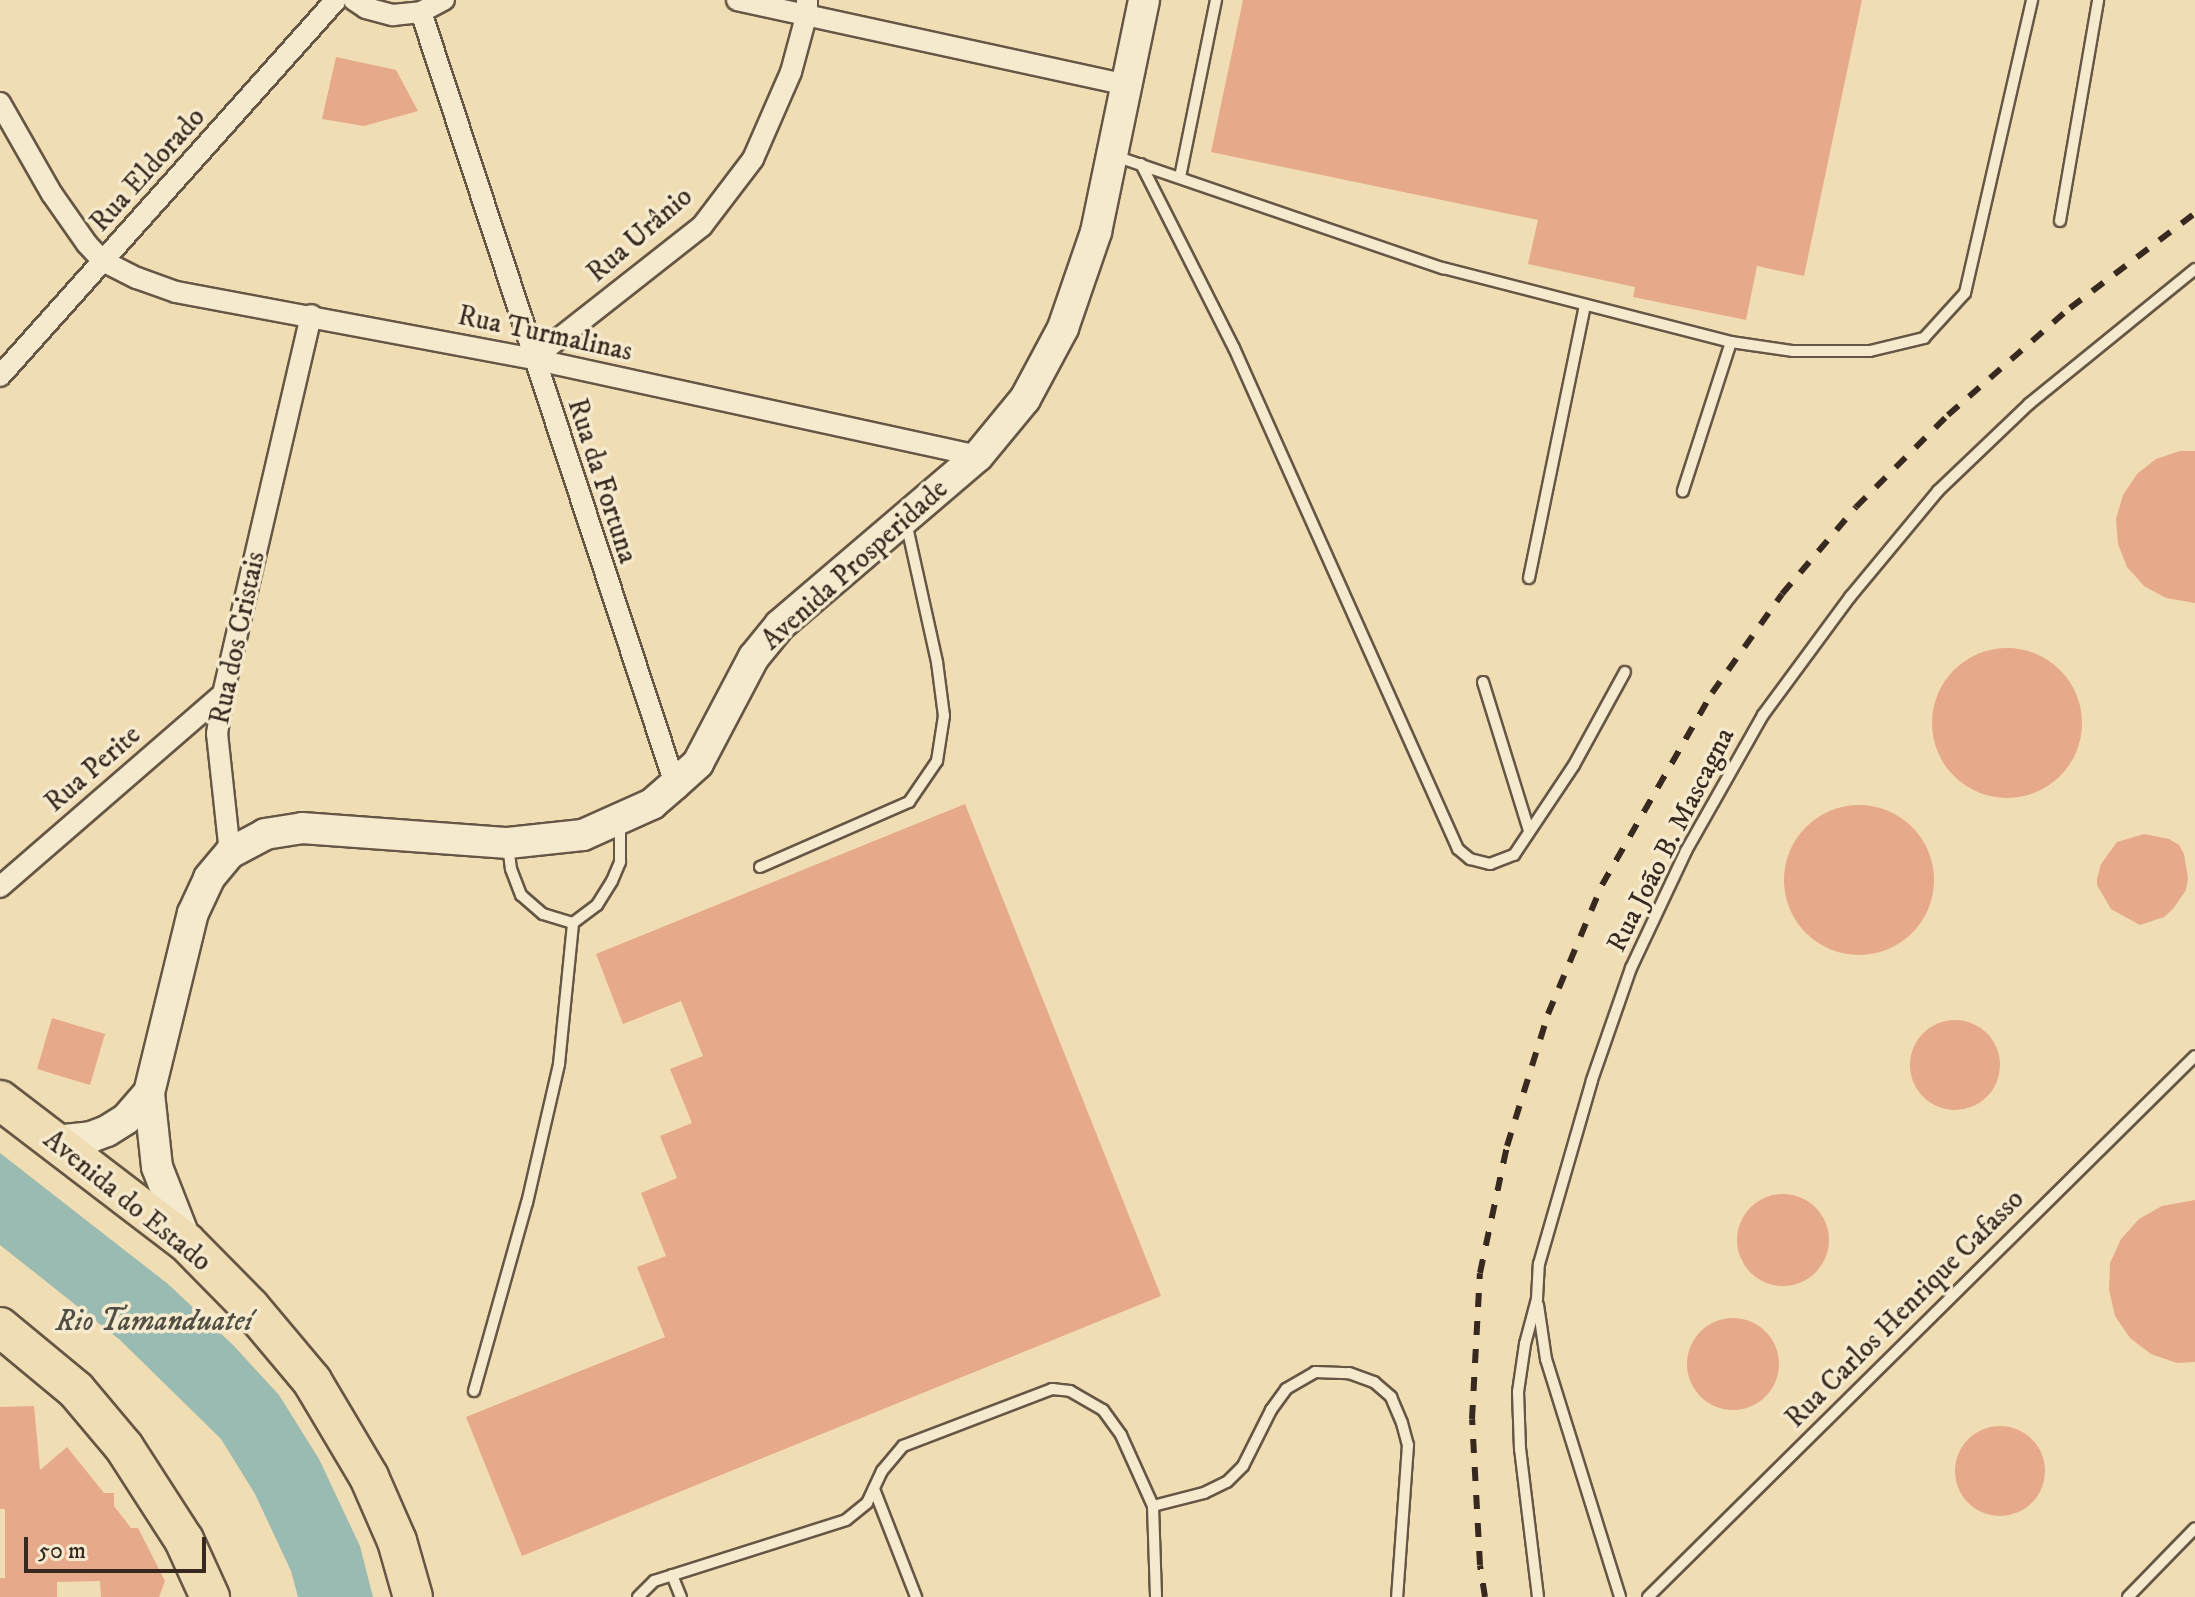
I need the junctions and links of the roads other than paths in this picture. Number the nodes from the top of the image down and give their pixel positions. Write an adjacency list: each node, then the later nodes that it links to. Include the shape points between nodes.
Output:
1 (336, 0): 16 (street, Rua Eldorado)
2 (354, 0): 10 (street, via 393,15)
3 (444, 0): 10 (street)
4 (737, 0): 9 (street)
5 (1144, 0): 11 (main road, Avenida Prosperidade)
6 (1216, 0): 14 (lane)
7 (2032, 0): 20 (lane, via 1965,293 1924,338 1870,351 1793,351)
8 (2098, 0): 15 (lane)
9 (807, 7): 11 (street); 21 (street, Rua Urânio, via 791,72 753,159 702,226)
10 (421, 12): 21 (street, Rua da Fortuna)
11 (1128, 85): 13 (main road, Avenida Prosperidade)
12 (0, 103): 16 (street, via 52,194)
13 (1127, 160): 14 (lane); 23 (main road, Avenida Prosperidade, via 1063,328 1025,399); 32 (lane, via 1240,362 1458,849 1490,864 1514,855)
14 (1180, 177): 18 (lane, via 1354,241)
15 (2060, 221)
16 (103, 261): 19 (street, Rua Turmalinas, via 176,292); 22 (street, Rua Eldorado)
17 (2195, 269): 43 (lane, Rua João B. Mascagna, via 2029,404 1938,491 1850,597 1763,715 1686,851 1631,968 1550,1218)
18 (1585, 306): 20 (lane); 26 (lane)
19 (311, 315): 21 (street, Rua Turmalinas); 29 (street, Rua dos Cristais)
20 (1731, 342): 24 (lane)
21 (533, 359): 23 (street, Rua Turmalinas); 30 (street, Rua da Fortuna)
22 (0, 376)
23 (978, 456): 25 (main road, Avenida Prosperidade)
24 (1683, 491)
25 (904, 517): 30 (main road, Avenida Prosperidade, via 780,625 754,657 698,763); 35 (lane, via 944,716 937,761 909,802)
26 (1529, 578)
27 (1625, 672): 32 (lane, via 1574,765)
28 (1483, 682): 32 (lane)
29 (223, 694): 34 (street, Rua dos Cristais, via 217,734); 36 (street, Rua Perite)
30 (675, 784): 31 (main road, Avenida Prosperidade)
31 (620, 821): 33 (main road, Avenida Prosperidade, via 583,835); 37 (lane, via 620,862 612,881 597,905)
32 (1529, 831)
33 (508, 843): 34 (main road, Avenida Prosperidade, via 302,828 265,834); 37 (lane, via 521,895 543,914)
34 (230, 853): 39 (main road, via 209,878 193,913)
35 (760, 867)
36 (0, 887)
37 (573, 923): 45 (lane, via 559,1064)
38 (2195, 1056): 59 (lane, Rua Carlos Henrique Cafasso)
39 (149, 1093): 41 (main road, via 107,1131); 42 (main road, via 157,1167)
40 (0, 1100): 41 (highway, Avenida do Estado)
41 (55, 1141): 42 (highway, Avenida do Estado)
42 (186, 1242): 51 (highway, Avenida do Estado, via 312,1381 369,1477 397,1541)
43 (1537, 1299): 57 (lane, Rua João B. Mascagna, via 1518,1392); 58 (lane, via 1546,1359)
44 (1, 1329): 50 (highway, via 76,1390 124,1447 184,1540)
45 (474, 1391)
46 (874, 1489): 47 (lane, via 903,1446 1052,1389 1070,1391 1103,1410 1121,1435); 49 (lane, via 867,1503 846,1520); 54 (lane)
47 (1153, 1506): 55 (lane); 56 (lane, via 1227,1482 1243,1466 1286,1389 1315,1372 1349,1373 1374,1382 1391,1397 1408,1445)
48 (2195, 1528): 60 (lane)
49 (672, 1575): 52 (lane, via 654,1581); 53 (lane)
50 (210, 1597)
51 (413, 1597)
52 (638, 1597)
53 (681, 1597)
54 (916, 1597)
55 (1156, 1597)
56 (1397, 1597)
57 (1538, 1597)
58 (1620, 1597)
59 (1648, 1597)
60 (2128, 1597)

